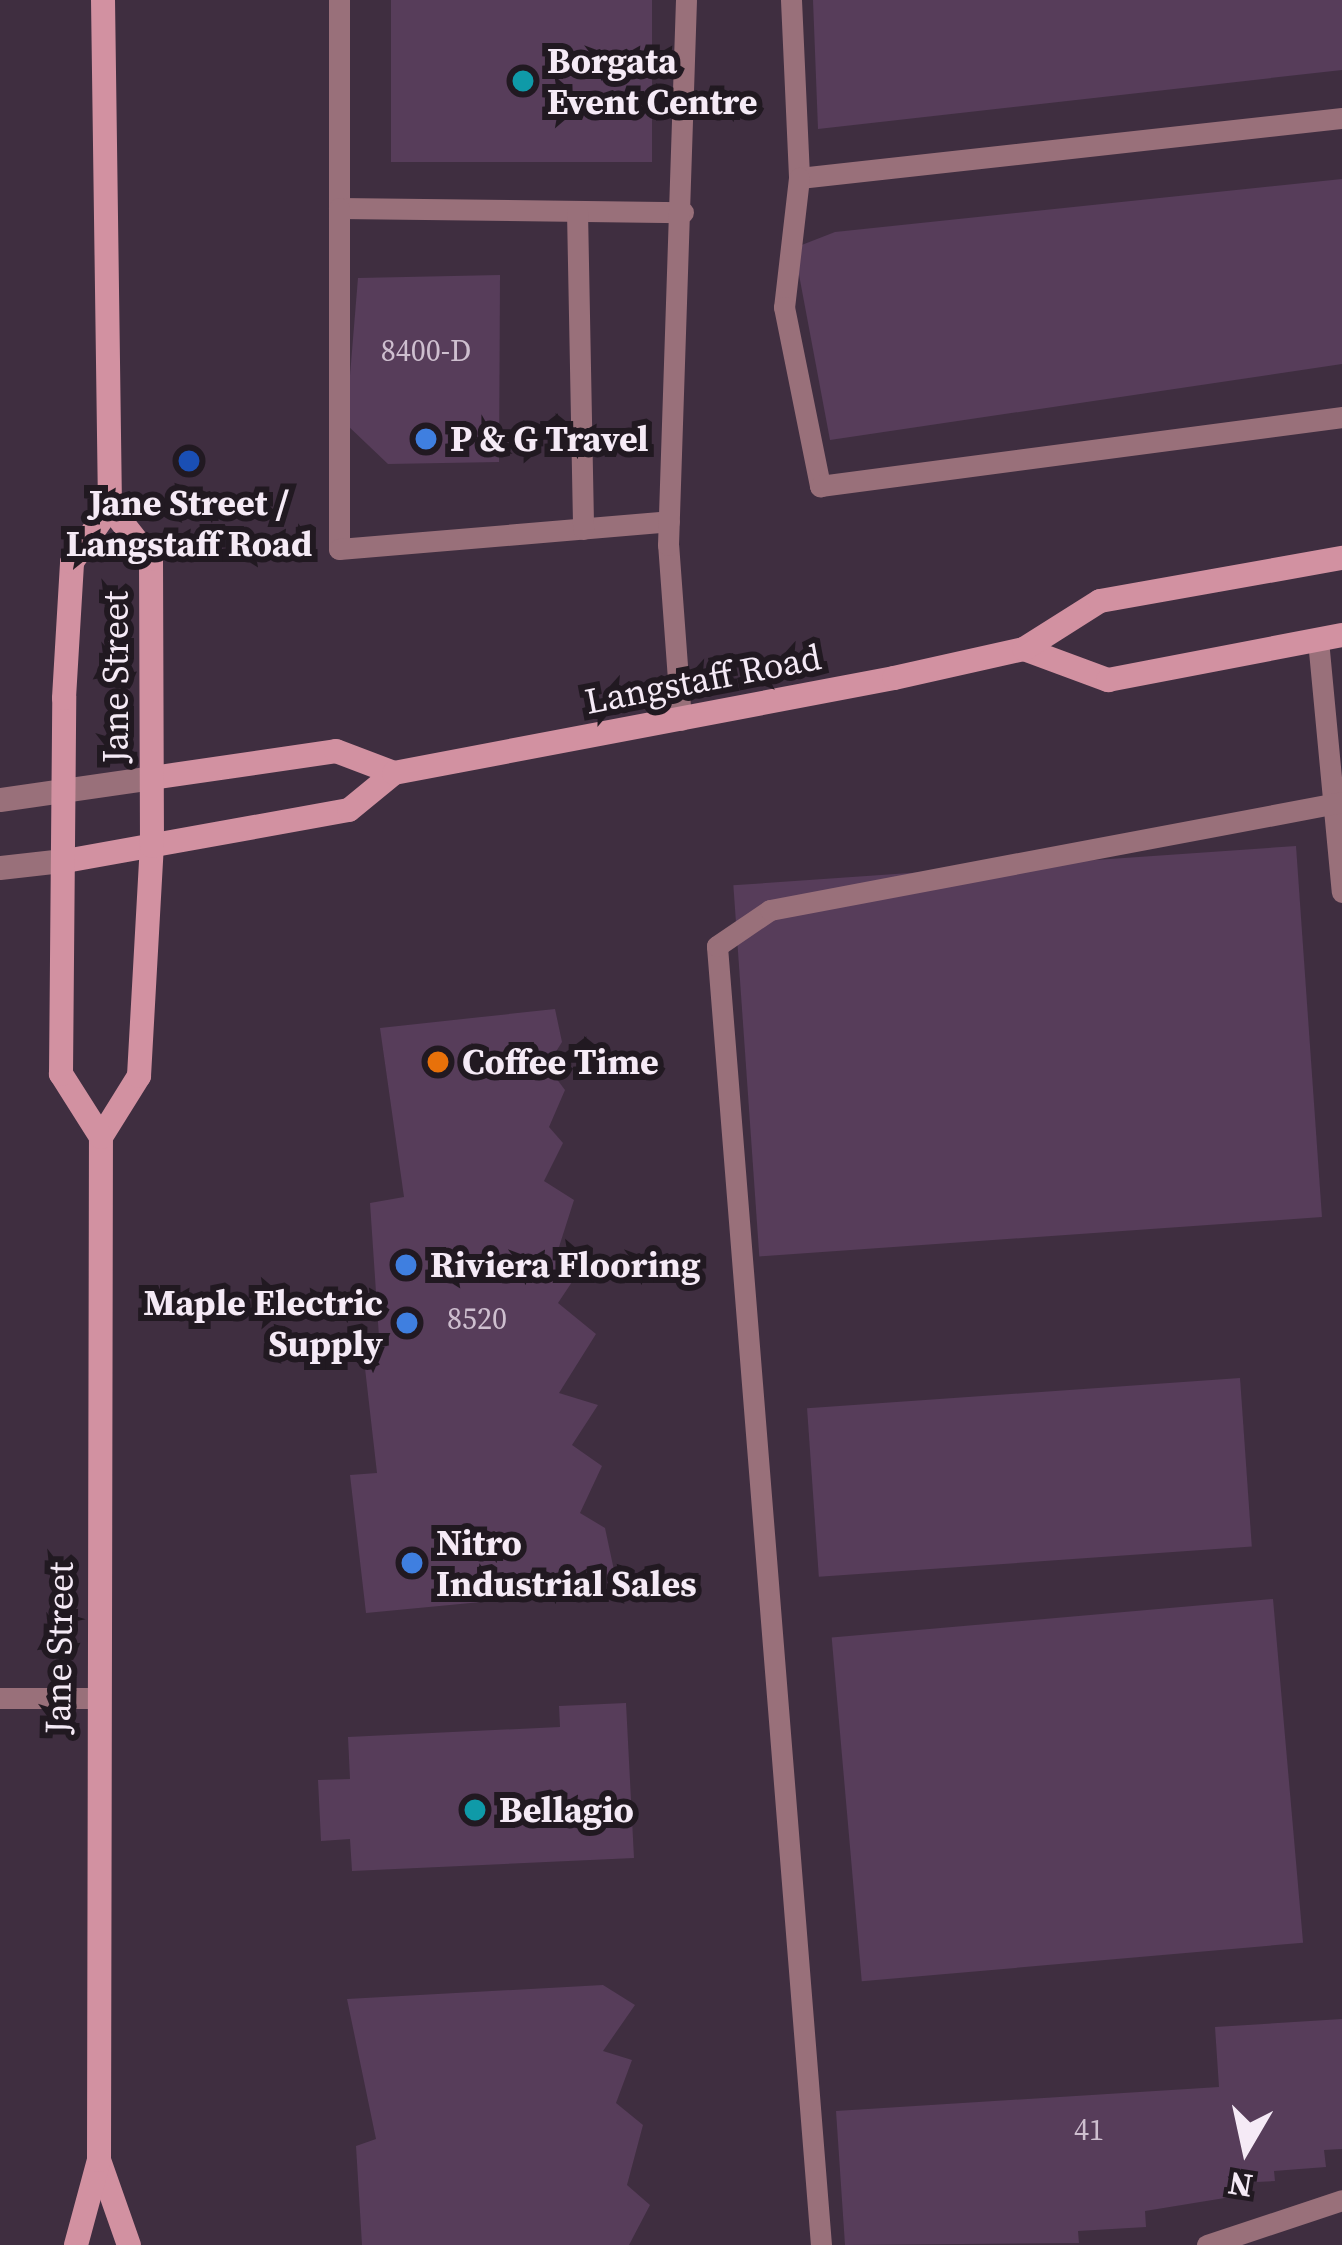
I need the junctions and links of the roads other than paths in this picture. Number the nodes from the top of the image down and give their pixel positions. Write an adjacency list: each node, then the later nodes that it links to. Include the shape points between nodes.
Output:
1 (103, 0): 11 (main road)
2 (339, 0): 7 (lane)
3 (686, 0): 9 (lane)
4 (791, 0): 6 (lane)
5 (1342, 118): 6 (lane)
6 (799, 178): 10 (lane, via 784,307 820,486)
7 (339, 208): 8 (lane); 13 (lane, via 339,549)
8 (577, 211): 9 (lane); 13 (lane)
9 (682, 212): 12 (lane)
10 (1342, 417)
11 (110, 507): 19 (main road, Jane Street, via 151,559); 20 (main road, Jane Street, via 72,562)
12 (669, 521): 13 (lane); 17 (lane)
13 (583, 529)
14 (1342, 558): 16 (main road, Langstaff Road, via 1100,601)
15 (1330, 638): 16 (main road, via 1108,680); 22 (lane)
16 (1024, 649): 17 (main road, Langstaff Road)
17 (681, 720): 18 (main road, Langstaff Road)
18 (394, 773): 19 (main road, via 336,751); 23 (main road, Langstaff Road, via 349,810)
19 (152, 778): 20 (street); 23 (main road, Jane Street)
20 (67, 788): 21 (street); 24 (main road, Jane Street)
21 (0, 800)
22 (1338, 803): 26 (lane); 34 (lane, via 770,910 716,946)
23 (152, 846): 24 (main road, Langstaff Road); 27 (main road, Jane Street, via 139,1076)
24 (71, 860): 25 (street, Langstaff Road); 27 (main road, Jane Street, via 61,1074)
25 (0, 868)
26 (1342, 892)
27 (100, 1137): 29 (main road, Jane Street)
28 (0, 1698): 29 (lane)
29 (94, 1698): 30 (main road, Jane Street)
30 (99, 2160): 32 (main road, Jane Street); 33 (main road, Jane Street)
31 (1342, 2200): 35 (lane)
32 (76, 2245)
33 (129, 2245)
34 (820, 2245)
35 (1207, 2245)

